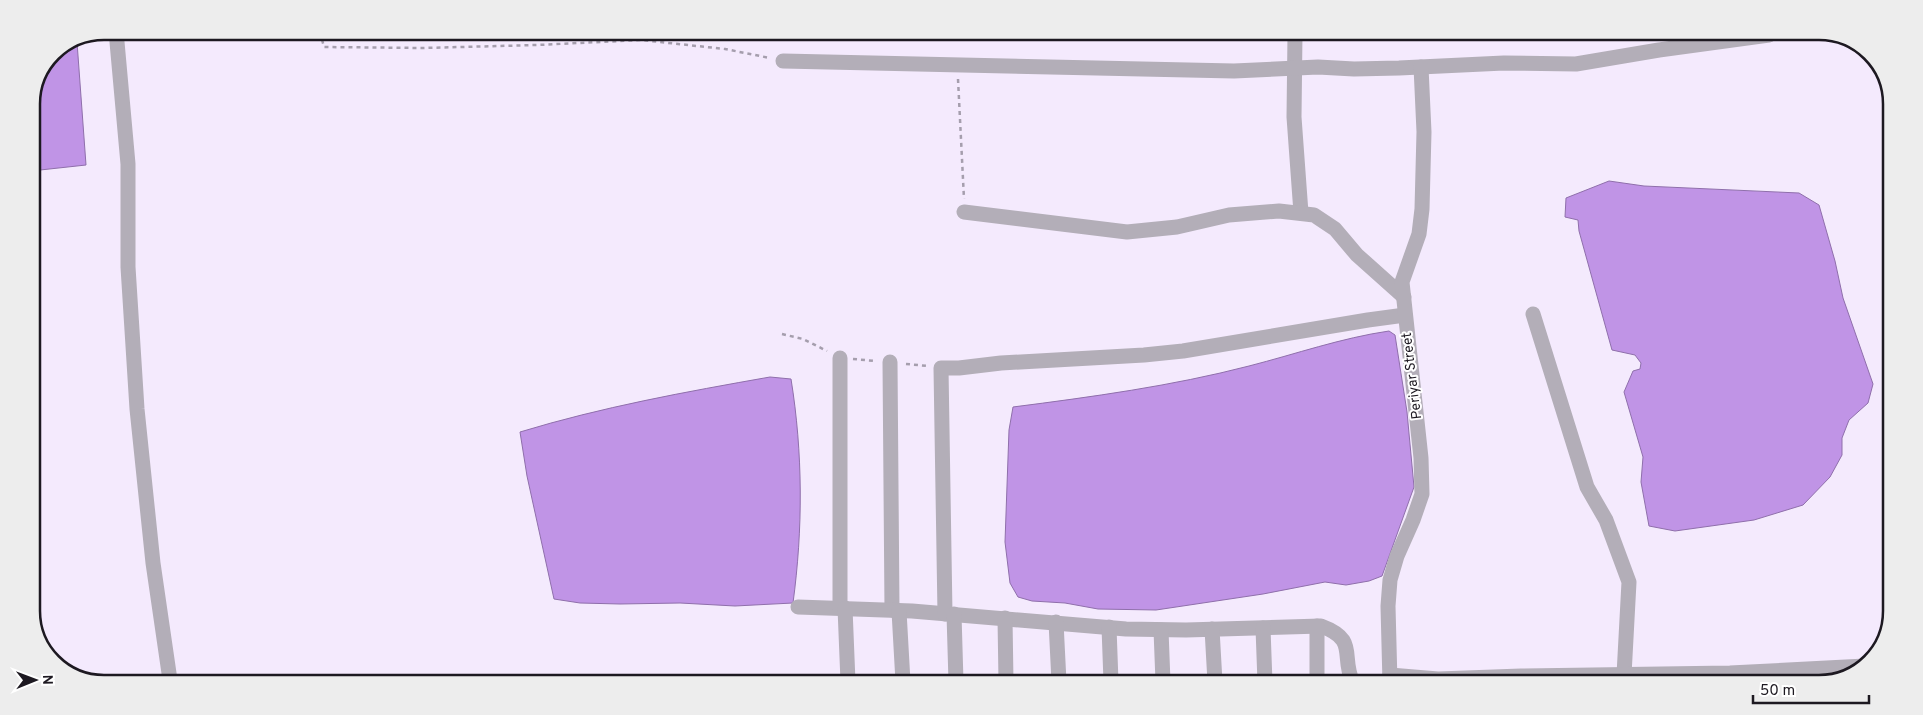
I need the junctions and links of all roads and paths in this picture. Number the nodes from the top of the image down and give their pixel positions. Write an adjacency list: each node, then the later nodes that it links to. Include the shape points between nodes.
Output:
1 (117, 40): 33 (street, via 128,164 128,267 137,408 153,563)
2 (322, 40): 4 (path, via 324,47 423,48)
3 (641, 40): 7 (path, via 725,49)
4 (641, 40)
5 (1296, 40): 10 (street)
6 (1732, 40): 9 (street, via 1576,64)
7 (783, 61): 8 (street)
8 (957, 65): 10 (street, via 1234,71); 11 (path)
9 (1421, 67): 10 (street); 13 (street, Periyar Street, via 1424,132 1422,209 1419,234 1402,282)
10 (1296, 68): 12 (street, via 1294,117)
11 (964, 212): 12 (street, via 1127,232 1177,227 1229,215 1279,210)
12 (1301, 213): 13 (street, via 1314,215 1335,229)
13 (1404, 297): 15 (street, Periyar Street)
14 (1533, 314): 32 (street, via 1586,487 1606,520 1629,582)
15 (1405, 315): 19 (street, via 1183,351); 45 (street, Periyar Street, via 1422,494 1390,580)
16 (782, 334): 17 (path, via 803,339)
17 (840, 358): 18 (path); 21 (street)
18 (890, 362): 19 (path); 22 (street)
19 (941, 368): 23 (street)
20 (798, 608): 21 (street)
21 (842, 608): 22 (street); 34 (street)
22 (896, 610): 23 (street); 35 (street)
23 (950, 614): 24 (street); 36 (street)
24 (1005, 618): 25 (street); 37 (street)
25 (1056, 622): 27 (street); 38 (street)
26 (1317, 626): 28 (street); 43 (street); 44 (street, via 1332,630 1343,639)
27 (1109, 627): 30 (street); 39 (street)
28 (1264, 628): 29 (street); 42 (street)
29 (1212, 629): 30 (street); 41 (street)
30 (1161, 630): 40 (street)
31 (1850, 667): 32 (street)
32 (1624, 674): 46 (street)
33 (169, 675)
34 (847, 675)
35 (902, 675)
36 (955, 675)
37 (1006, 675)
38 (1059, 675)
39 (1111, 675)
40 (1163, 675)
41 (1215, 675)
42 (1265, 675)
43 (1317, 675)
44 (1351, 675)
45 (1390, 675)
46 (1572, 675)

